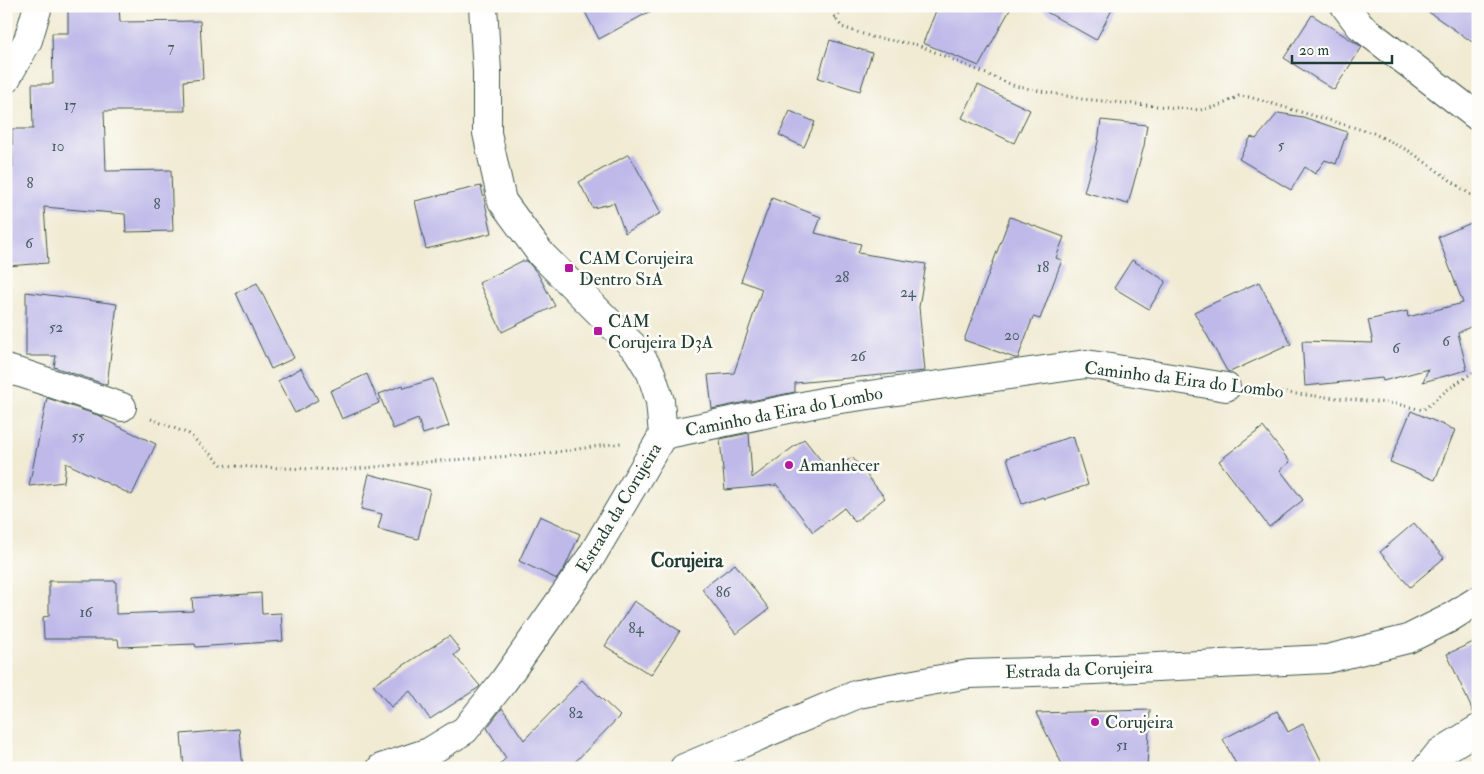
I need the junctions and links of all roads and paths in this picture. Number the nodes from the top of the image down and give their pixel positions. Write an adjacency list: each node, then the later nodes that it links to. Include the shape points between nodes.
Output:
1 (38, 6): 7 (street, via 28,40)
2 (482, 6): 14 (street, Estrada da Corujeira, via 487,133 502,200 541,254 637,350 651,373 660,401)
3 (832, 6): 6 (path)
4 (851, 6): 6 (path)
5 (1345, 6): 8 (street, via 1360,26)
6 (835, 18): 9 (path, via 842,27 872,37 918,45 1015,86 1082,99 1200,110 1219,106 1239,96 1258,100 1373,133 1411,152)
7 (6, 78)
8 (1478, 117)
9 (1478, 200)
10 (6, 369): 13 (street)
11 (1478, 369): 12 (path, Caminho da Eira do Lombo, via 1423,410 1397,404)
12 (1226, 387): 14 (street, Caminho da Eira do Lombo, via 1086,364 827,401)
13 (122, 407): 14 (path, Caminho da Eira do Lombo, via 189,434 222,465 252,467 344,470 542,454)
14 (663, 435): 17 (street, Estrada da Corujeira, via 591,556 504,682 465,730 428,752)
15 (1478, 600): 18 (street, Estrada da Corujeira, via 1408,639 1327,659 969,674 858,694)
16 (1478, 729): 19 (street, via 1439,752)
17 (381, 768)
18 (684, 768)
19 (1427, 768)

